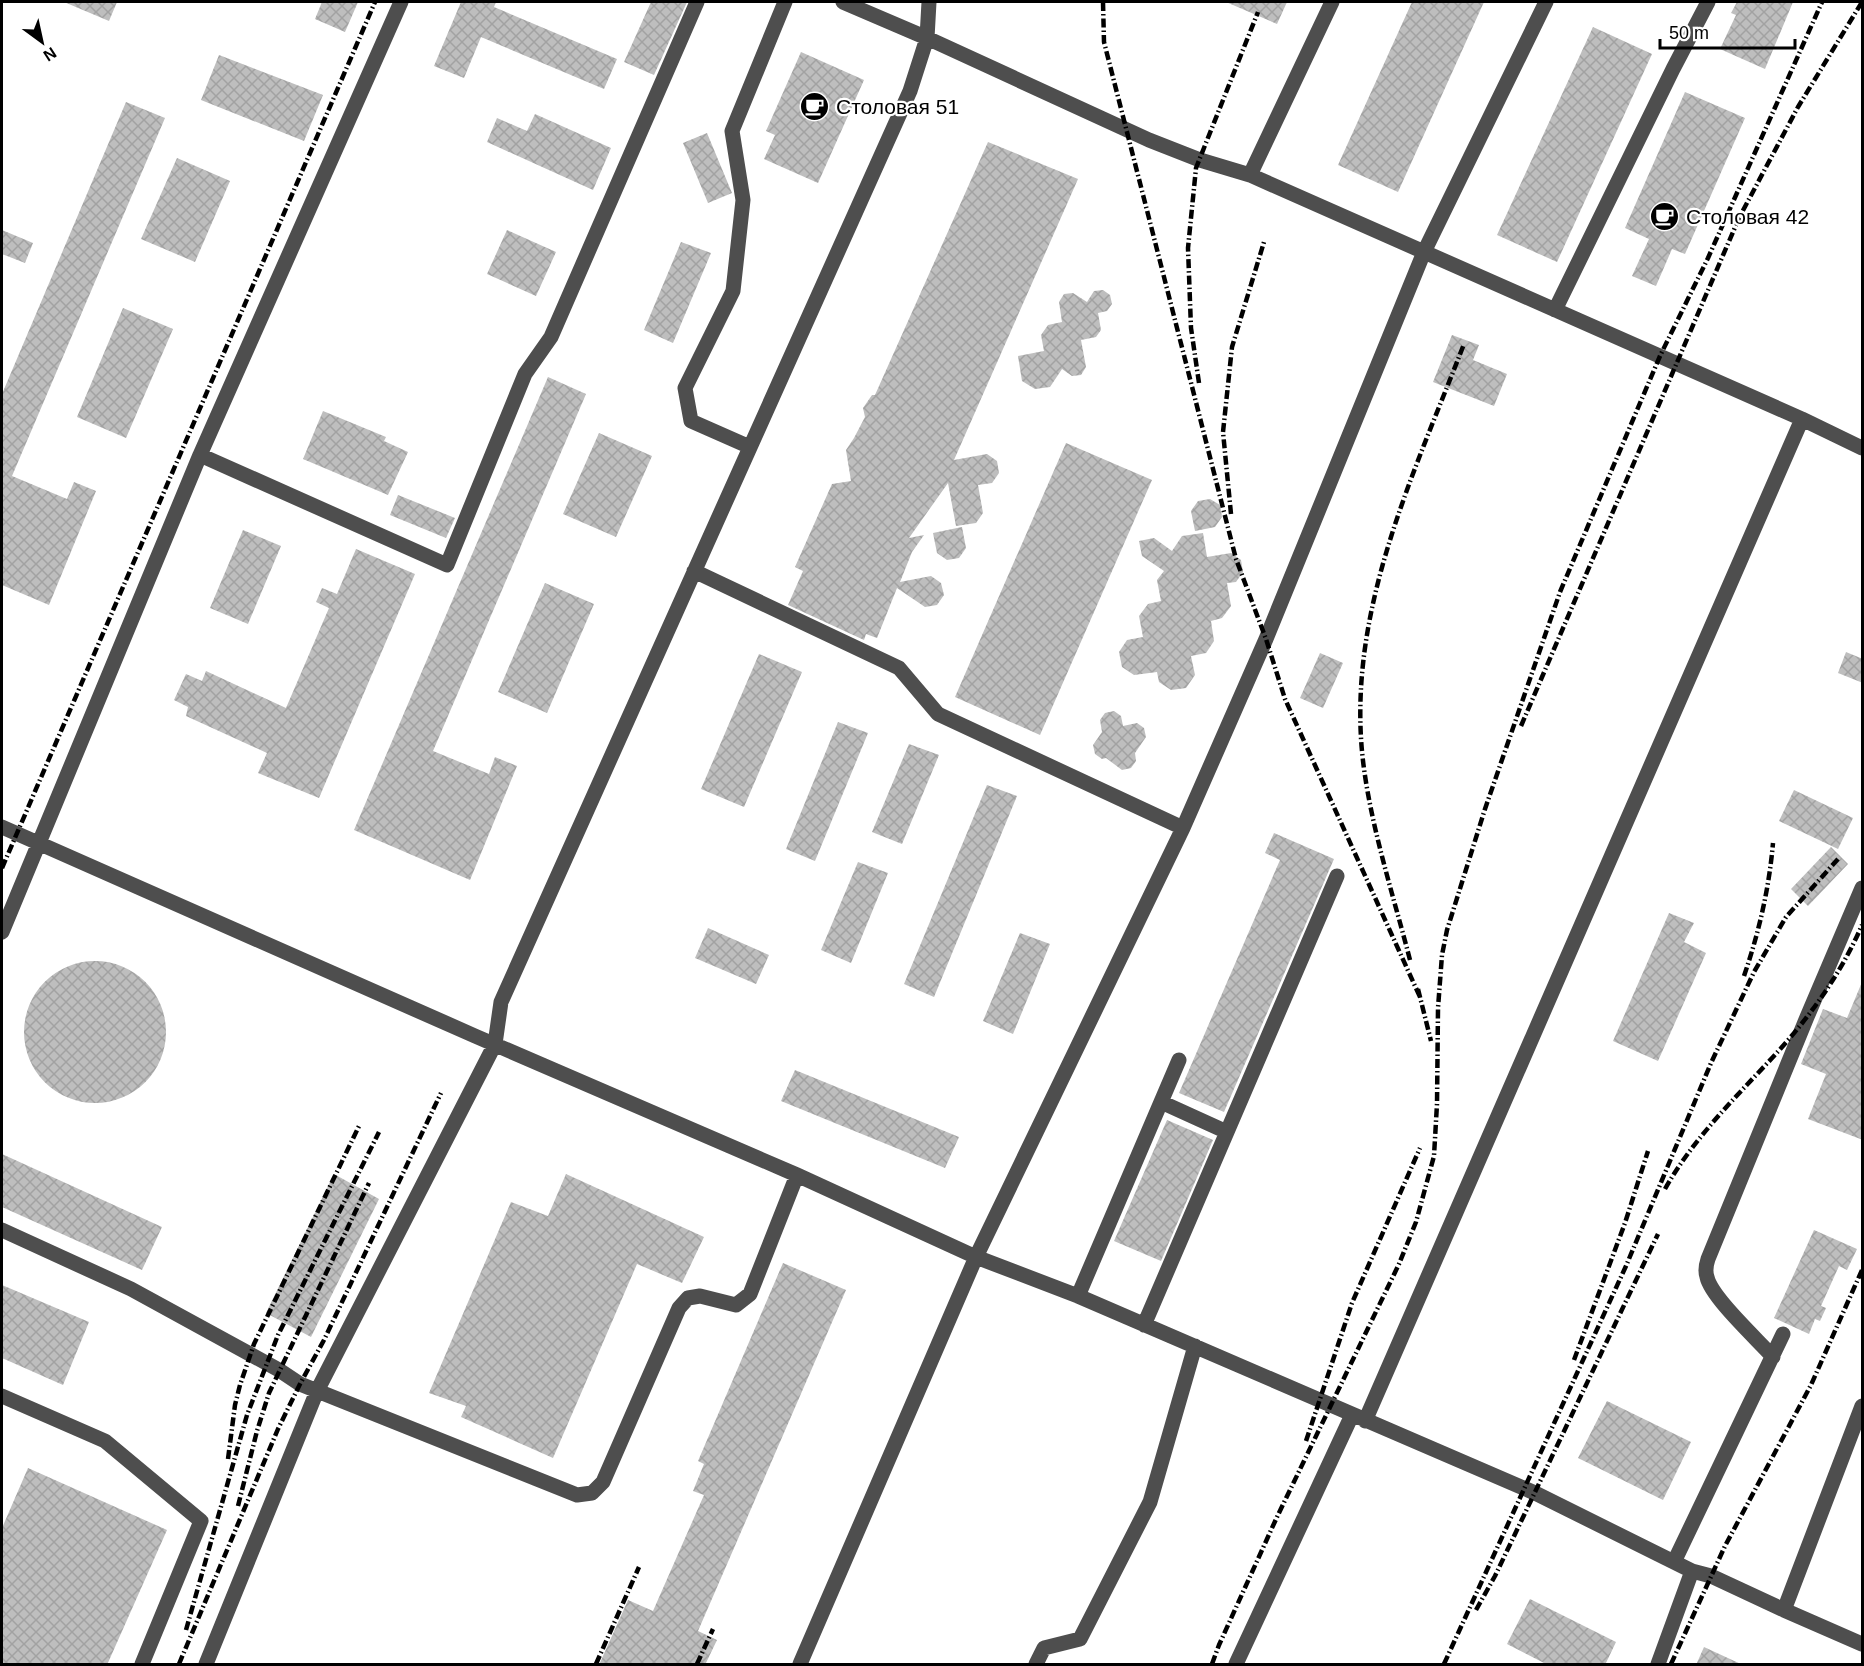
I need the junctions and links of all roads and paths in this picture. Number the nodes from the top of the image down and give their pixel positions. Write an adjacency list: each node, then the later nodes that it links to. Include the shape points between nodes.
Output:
1 (401, 2): 16 (lane)
2 (697, 2): 16 (lane, via 551,337 525,374 447,565)
3 (784, 2): 14 (lane, via 732,131 743,200 733,291 685,388 691,421)
4 (843, 2): 9 (lane)
5 (929, 2): 9 (lane)
6 (1332, 2): 10 (lane)
7 (1546, 2): 11 (lane)
8 (1708, 2): 12 (lane)
9 (927, 38): 10 (lane, via 1149,140); 14 (lane, via 910,91)
10 (1250, 175): 11 (lane)
11 (1424, 252): 12 (lane); 19 (lane, via 1266,639)
12 (1555, 310): 13 (lane)
13 (1802, 419): 15 (lane); 39 (lane)
14 (750, 447): 17 (lane)
15 (1863, 448)
16 (200, 455): 20 (lane)
17 (694, 571): 19 (lane, via 899,668 938,714); 24 (lane, via 501,1002)
18 (2, 827): 20 (lane)
19 (1183, 828): 30 (lane)
20 (39, 844): 23 (lane); 24 (lane)
21 (1337, 876): 27 (lane)
22 (1863, 888): 35 (lane, via 1706,1268 1707,1279 1719,1299)
23 (2, 932)
24 (495, 1044): 28 (lane); 36 (lane)
25 (1179, 1060): 26 (lane)
26 (1161, 1102): 27 (lane); 31 (lane)
27 (1227, 1132): 32 (lane)
28 (797, 1175): 30 (lane); 36 (lane, via 750,1294 736,1305 700,1296 688,1298 679,1308 603,1482 591,1493 577,1495)
29 (2, 1230): 36 (lane, via 131,1289)
30 (976, 1257): 31 (lane); 46 (lane)
31 (1078, 1296): 32 (lane)
32 (1144, 1325): 34 (lane)
33 (1783, 1334): 35 (lane)
34 (1195, 1346): 39 (lane); 47 (lane, via 1150,1502 1080,1639 1044,1648)
35 (1773, 1357): 40 (lane)
36 (317, 1391): 45 (lane)
37 (2, 1396): 44 (lane, via 105,1441 201,1521)
38 (1863, 1406): 42 (lane)
39 (1359, 1418): 40 (lane, via 1535,1493); 48 (lane)
40 (1674, 1562): 41 (lane)
41 (1692, 1571): 42 (lane); 49 (lane)
42 (1784, 1610): 43 (lane)
43 (1863, 1644)
44 (142, 1665)
45 (206, 1665)
46 (800, 1665)
47 (1036, 1665)
48 (1236, 1665)
49 (1658, 1665)

